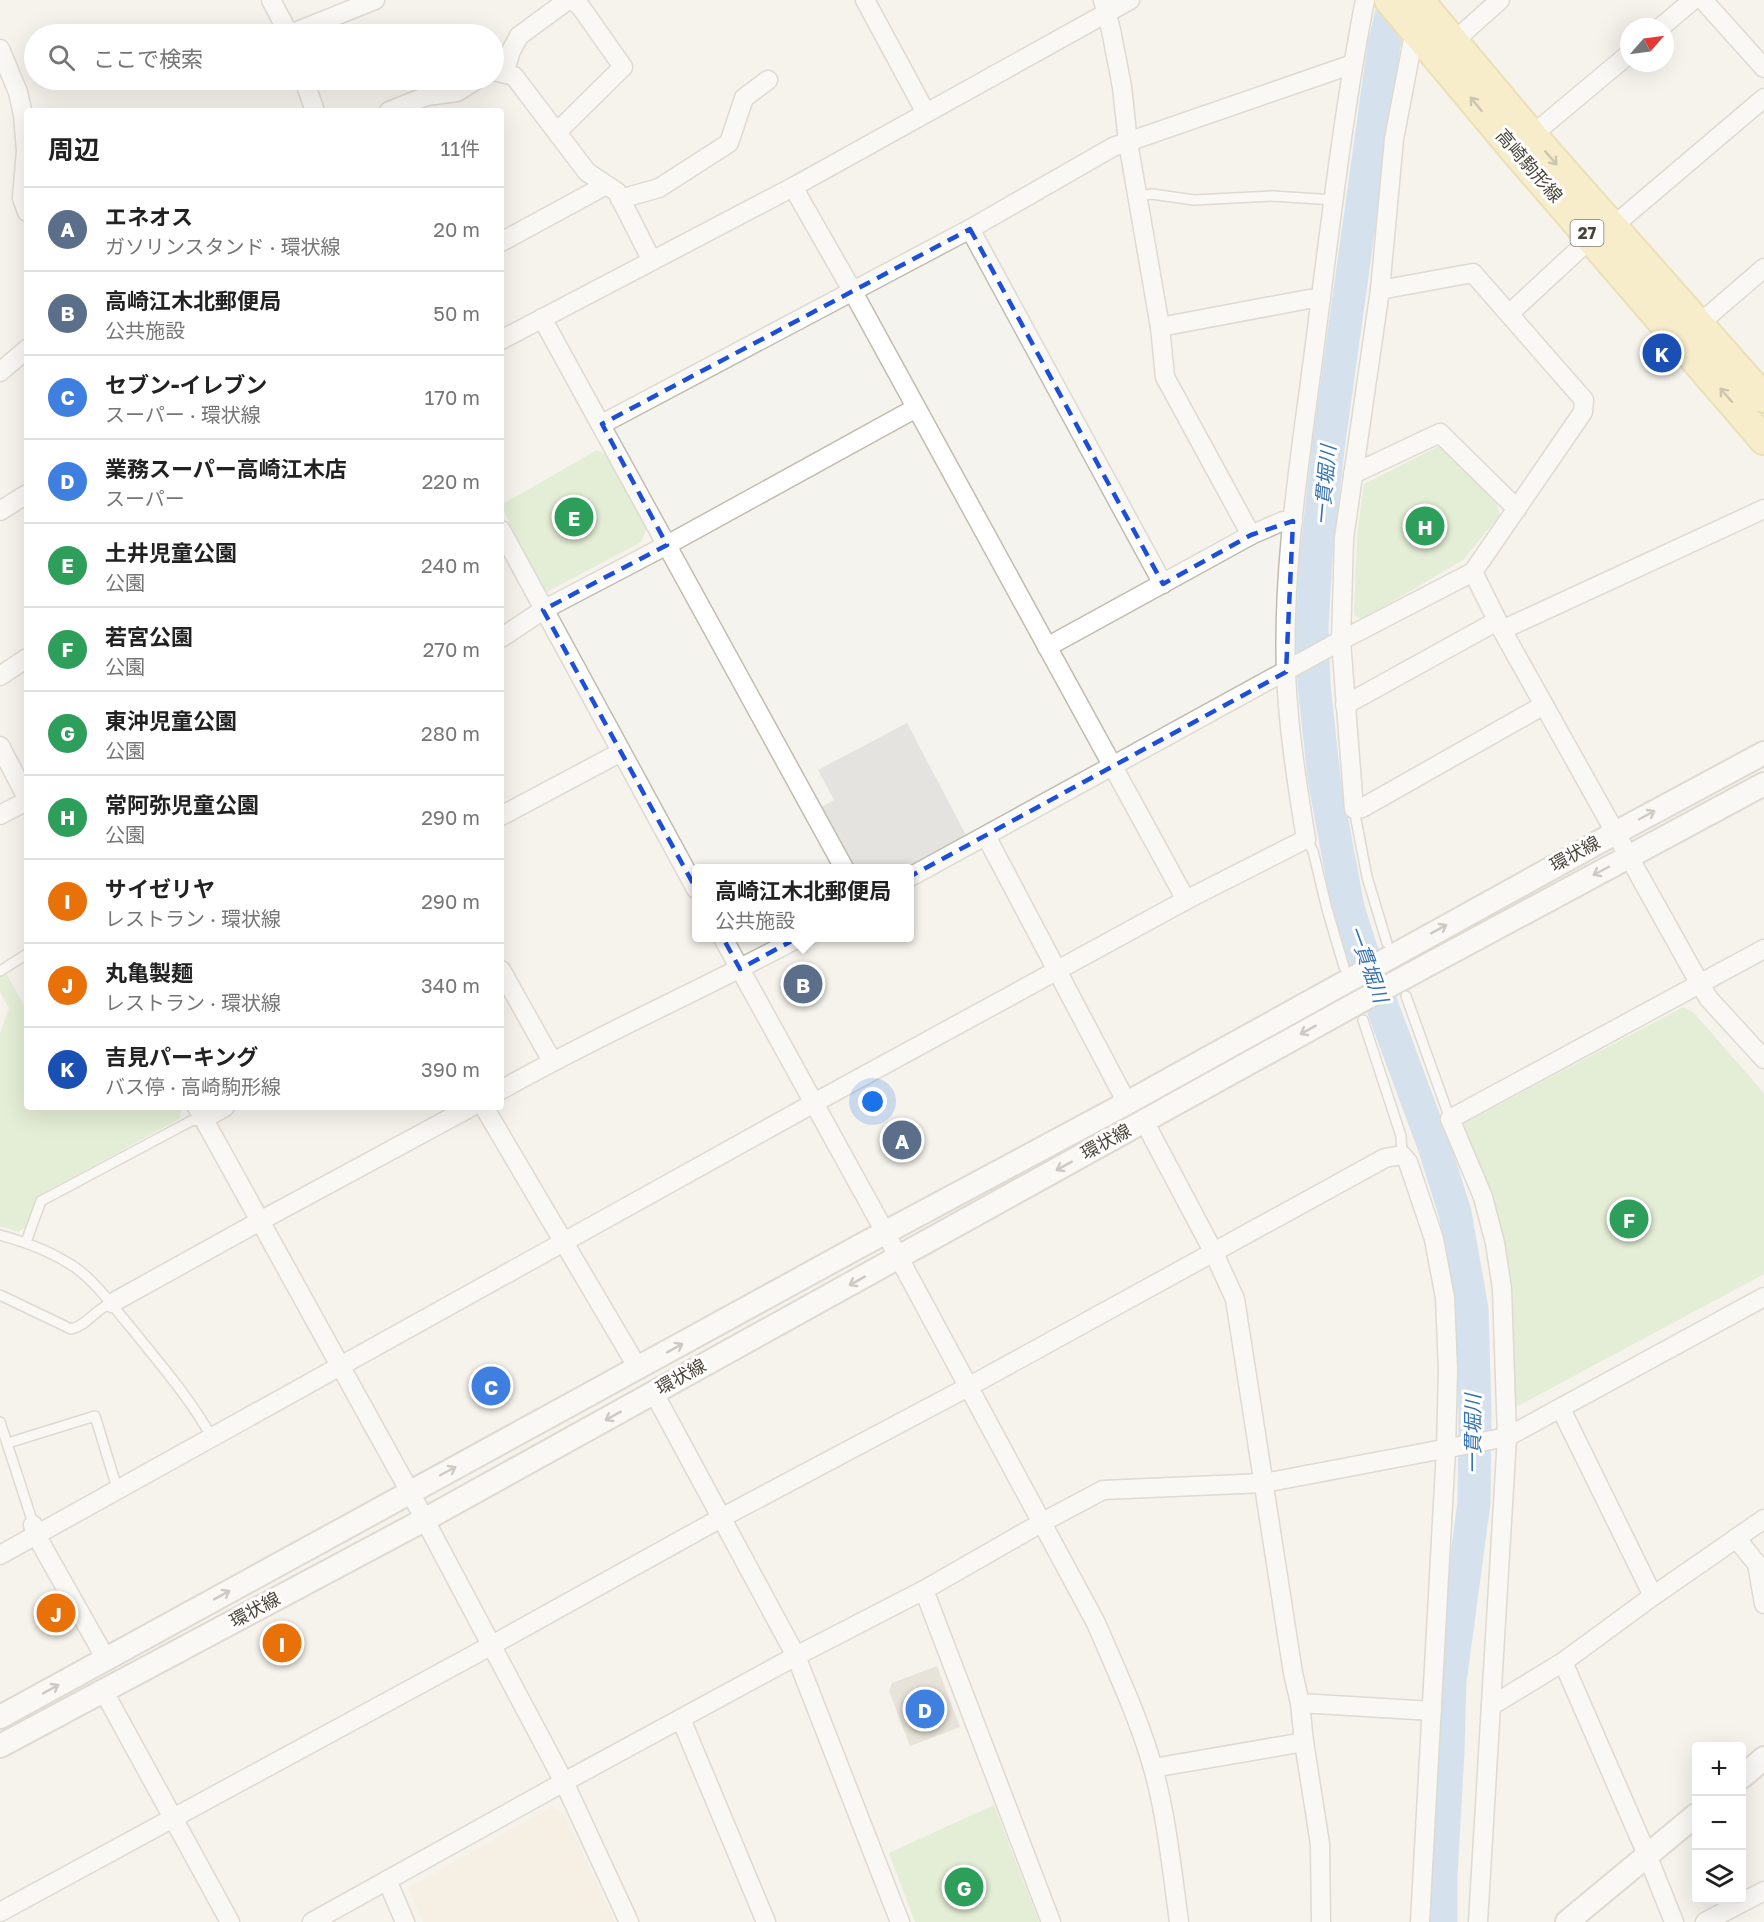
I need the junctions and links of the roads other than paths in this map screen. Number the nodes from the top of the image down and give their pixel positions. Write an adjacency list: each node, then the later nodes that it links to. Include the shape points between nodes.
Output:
1 (271, 0): 15 (street)
2 (375, 0): 11 (street)
3 (570, 0): 20 (street, via 519,36); 32 (street, via 580,6 623,67)
4 (865, 0): 30 (street)
5 (1130, 0): 12 (street)
6 (1365, 0): 21 (street)
7 (1389, 0): 13 (main road, 高崎駒形線 / 27)
8 (1500, 0): 17 (street)
9 (1693, 0): 14 (street)
10 (1703, 0): 22 (street)
11 (340, 7): 16 (street)
12 (1105, 7): 30 (street); 33 (street, via 1122,87)
13 (1418, 11): 17 (main road, 高崎駒形線 / 27); 34 (main road, 高崎駒形線 / 27, one-way to 13); 47 (street, via 1394,139)
14 (1671, 18)
15 (284, 24)
16 (309, 24)
17 (1454, 42): 34 (main road, 高崎駒形線 / 27)
18 (0, 49): 31 (street, via 18,92)
19 (1620, 62): 34 (street)
20 (504, 63)
21 (1353, 64): 33 (street); 40 (street)
22 (1764, 68)
23 (504, 73): 32 (street, via 514,76)
24 (768, 80): 39 (street, via 744,98 729,143 659,188)
25 (308, 90): 28 (street)
26 (460, 90): 29 (street, via 427,96)
27 (1764, 98): 43 (street)
28 (314, 108)
29 (397, 108)
30 (926, 113): 37 (street)
31 (24, 127)
32 (557, 132): 36 (street, via 587,172)
33 (1128, 142): 38 (street); 42 (street)
34 (1523, 143): 43 (main road, 高崎駒形線 / 27)
35 (24, 174): 41 (street)
36 (606, 185): 39 (street); 44 (street)
37 (793, 187): 45 (street); 48 (street)
38 (1138, 196): 40 (lane); 53 (street)
39 (620, 199): 45 (street)
40 (1334, 200): 49 (street)
41 (24, 204)
42 (970, 229): 48 (street); 71 (street)
43 (1601, 232): 50 (street); 52 (main road, 高崎駒形線 / 27); 60 (main road, 高崎駒形線 / 27, one-way to 43)
44 (504, 240)
45 (652, 261): 51 (street)
46 (1764, 268): 52 (street)
47 (1380, 290): 50 (street, via 1473,273); 61 (street)
48 (853, 292): 58 (street); 59 (street)
49 (1321, 299): 53 (street); 66 (street)
50 (1509, 314): 63 (street, via 1584,400 1583,412)
51 (542, 318): 54 (street); 59 (street)
52 (1699, 324): 57 (main road, 高崎駒形線 / 27)
53 (1160, 327): 67 (street, via 1166,377)
54 (504, 338)
55 (24, 352): 56 (street)
56 (0, 372)
57 (1764, 398)
58 (916, 408): 69 (street); 76 (street)
59 (602, 424): 69 (street)
60 (1764, 440)
61 (1353, 474): 63 (street, via 1440,433); 75 (street, via 1344,538)
62 (24, 496): 65 (street)
63 (1516, 509): 70 (street)
64 (1764, 509): 73 (street)
65 (0, 511)
66 (1293, 521): 67 (street, via 1283,521); 78 (street, via 1287,590)
67 (1251, 535): 71 (street)
68 (504, 536): 72 (street)
69 (667, 545): 72 (street); 96 (street)
70 (1473, 572): 73 (street); 75 (street)
71 (1163, 584): 76 (street)
72 (543, 610): 74 (street); 83 (street)
73 (1499, 626): 80 (street); 81 (street)
74 (504, 636)
75 (1340, 641): 78 (street); 80 (street)
76 (1047, 647): 85 (street)
77 (24, 660): 79 (street)
78 (1287, 672): 85 (street); 94 (street)
79 (0, 676)
80 (1345, 705): 89 (street)
81 (1544, 705): 89 (street); 92 (street)
82 (0, 746): 87 (street)
83 (621, 752): 90 (street); 98 (street)
84 (1764, 753): 92 (street, 環状線, one-way to 84)
85 (1113, 767): 93 (street); 99 (street)
86 (1764, 784): 95 (street, 環状線)
87 (24, 793)
88 (24, 801): 91 (street)
89 (1354, 809): 103 (lane)
90 (504, 814)
91 (0, 815)
92 (1615, 833): 95 (street); 103 (street, 環状線, one-way to 92)
93 (986, 836): 97 (street); 106 (street)
94 (1306, 838): 99 (street); 108 (lane)
95 (1627, 857): 110 (street); 111 (street, 環状線, one-way to 111)
96 (842, 864)
97 (914, 874)
98 (692, 883)
99 (1186, 900): 106 (street)
100 (725, 942): 105 (street)
101 (791, 942): 105 (street)
102 (1764, 949): 110 (street)
103 (1387, 950): 108 (street, 環状線)
104 (24, 956): 107 (lane)
105 (740, 969): 114 (street); 116 (street)
106 (1057, 970): 116 (street); 117 (street)
107 (0, 971)
108 (1347, 972): 117 (street, 環状線)
109 (504, 975): 114 (street)
110 (1700, 984): 113 (street); 121 (street)
111 (1401, 989): 112 (street, 環状線); 121 (lane)
112 (1361, 1011): 122 (street, 環状線, one-way to 122); 123 (lane, via 1401,1136)
113 (1764, 1059)
114 (552, 1061): 115 (street)
115 (504, 1088)
116 (814, 1103): 125 (street); 128 (street)
117 (1127, 1103): 125 (street, 環状線)
118 (465, 1110): 124 (street)
119 (486, 1110): 128 (street)
120 (200, 1113): 124 (street); 127 (lane, via 41,1202)
121 (1450, 1119): 141 (street, via 1483,1197 1495,1243 1502,1289)
122 (1144, 1121): 129 (street); 130 (street, 環状線, one-way to 130)
123 (1402, 1155): 129 (street, via 1385,1158); 143 (street, via 1408,1161 1434,1239 1445,1298)
124 (260, 1221): 133 (street); 134 (street)
125 (885, 1232): 130 (street); 135 (street, 環状線, one-way to 125)
126 (0, 1235): 127 (lane)
127 (26, 1242): 133 (lane, via 75,1268)
128 (562, 1242): 134 (street); 135 (street)
129 (1214, 1251): 136 (street); 144 (street, via 1235,1299)
130 (898, 1259): 136 (street); 137 (street, 環状線, one-way to 137)
131 (1764, 1297): 138 (street)
132 (1, 1298): 133 (lane, via 71,1329)
133 (112, 1303): 140 (lane, via 196,1409)
134 (339, 1366): 140 (street); 146 (street)
135 (638, 1368): 146 (street, 環状線, one-way to 135)
136 (968, 1387): 147 (street); 150 (street)
137 (654, 1393): 147 (street); 149 (street, 環状線, one-way to 149)
138 (1561, 1409): 141 (street); 155 (street)
139 (0, 1422): 142 (lane)
140 (212, 1436): 145 (street)
141 (1506, 1437): 143 (street); 163 (street)
142 (8, 1443): 145 (lane, via 94,1416); 151 (lane)
143 (1446, 1449): 144 (street); 164 (street)
144 (1264, 1483): 150 (street, via 1103,1490); 162 (street)
145 (117, 1488): 151 (street)
146 (410, 1492): 149 (street); 159 (street, 環状線, one-way to 146)
147 (721, 1518): 157 (street); 158 (street)
148 (1764, 1519): 152 (street)
149 (424, 1520): 157 (street); 161 (street, 環状線)
150 (1041, 1523): 154 (street); 170 (street, via 1096,1623)
151 (35, 1529): 153 (street); 159 (street)
152 (1736, 1538): 155 (street); 156 (street, via 1757,1564)
153 (0, 1555)
154 (924, 1590): 158 (street); 185 (street)
155 (1653, 1596): 160 (street)
156 (1764, 1604)
157 (492, 1645): 172 (street); 173 (street)
158 (796, 1656): 166 (street); 184 (street)
159 (106, 1659): 165 (street, 環状線, one-way to 159)
160 (1563, 1662): 163 (street); 175 (street)
161 (103, 1690): 168 (street, 環状線); 173 (street)
162 (1300, 1702): 164 (street); 167 (street)
163 (1491, 1706): 189 (street)
164 (1432, 1711): 188 (street)
165 (0, 1717)
166 (681, 1719): 172 (street); 183 (street)
167 (1304, 1742): 170 (street); 187 (street, via 1320,1844)
168 (0, 1746)
169 (1764, 1758): 171 (street)
170 (1153, 1768): 186 (street)
171 (1746, 1774)
172 (564, 1782): 176 (street); 182 (street)
173 (172, 1818): 178 (street); 179 (street)
174 (1692, 1818): 175 (street)
175 (1648, 1857): 190 (street); 191 (street)
176 (387, 1880): 180 (street); 181 (street)
177 (1764, 1891): 192 (street)
178 (0, 1912)
179 (230, 1922)
180 (312, 1922)
181 (405, 1922)
182 (629, 1922)
183 (766, 1922)
184 (900, 1922)
185 (1051, 1922)
186 (1179, 1922)
187 (1321, 1922)
188 (1420, 1922)
189 (1478, 1922)
190 (1567, 1922)
191 (1674, 1922)
192 (1705, 1922)

